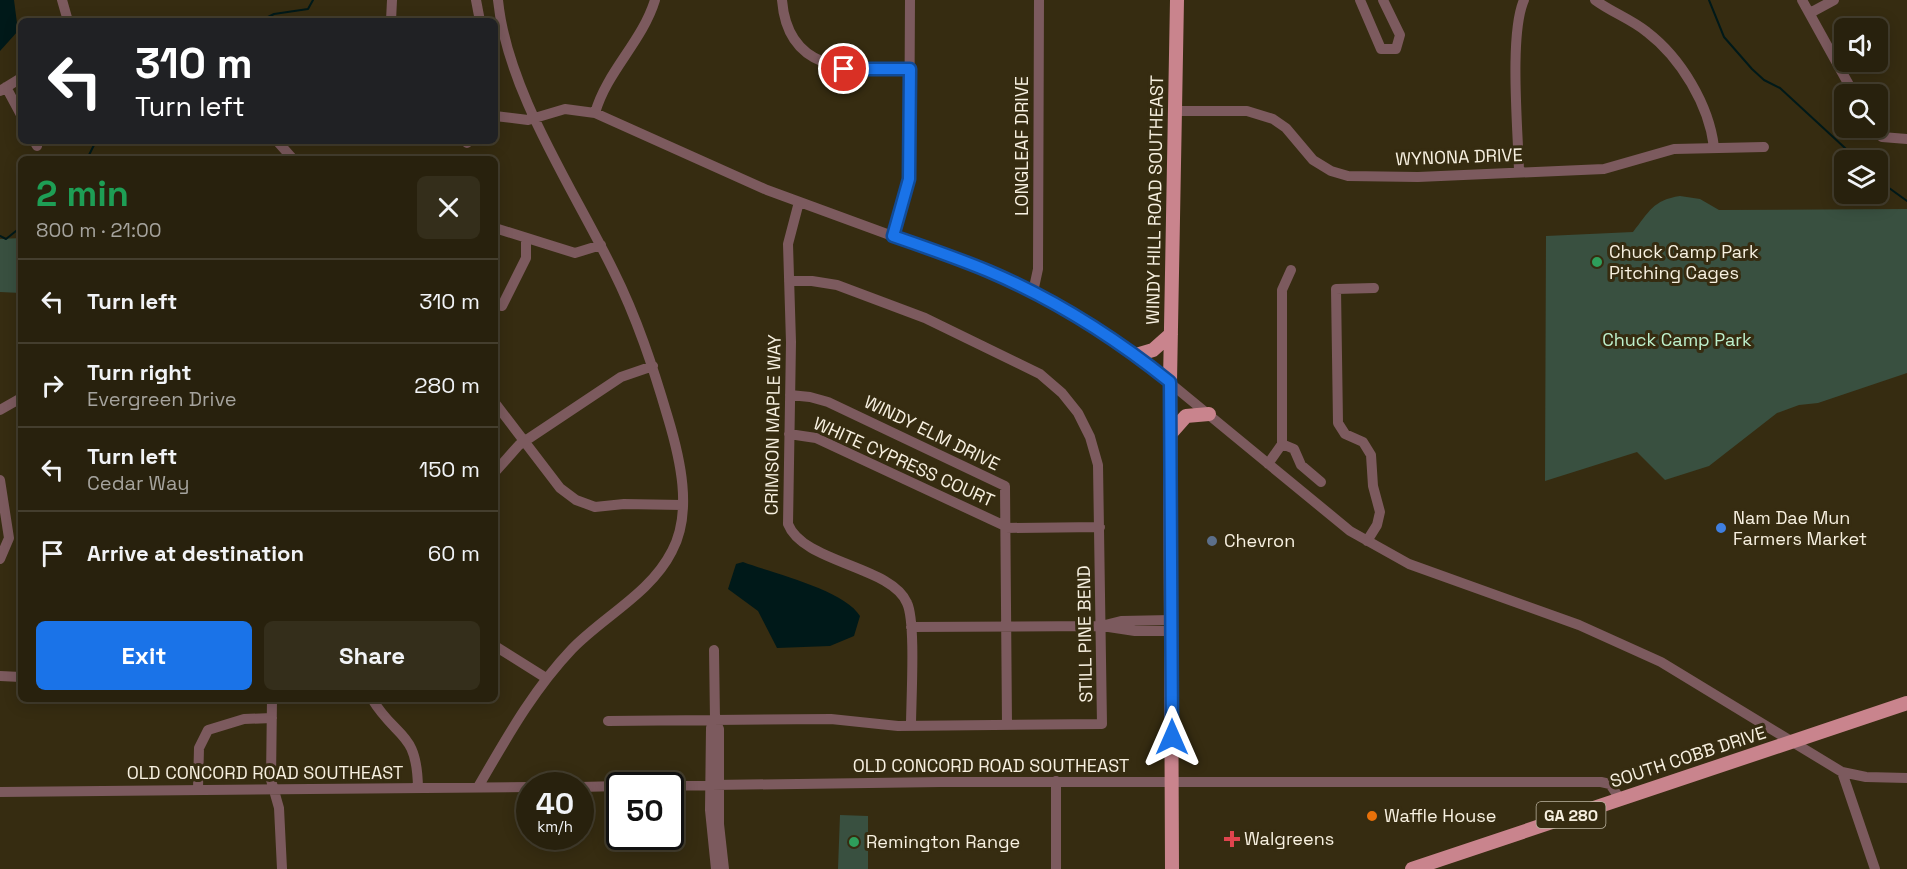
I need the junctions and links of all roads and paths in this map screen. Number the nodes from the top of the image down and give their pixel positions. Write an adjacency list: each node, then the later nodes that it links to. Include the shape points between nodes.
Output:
1 (62, 0): 17 (street)
2 (392, 0): 18 (street)
3 (476, 0): 19 (street)
4 (498, 0): 20 (street)
5 (655, 0): 27 (street, via 642,34 608,83)
6 (782, 0): 21 (street, via 788,31 795,42 823,63 855,70)
7 (910, 0): 21 (street)
8 (1039, 0): 45 (street, LONGLEAF DRIVE, via 1038,269)
9 (1177, 0): 26 (main road, WINDY HILL ROAD SOUTHEAST)
10 (1360, 0): 15 (street, via 1381,49 1396,49 1400,35)
11 (1524, 0): 36 (street, via 1516,42)
12 (1595, 0): 33 (street, via 1664,46 1702,105)
13 (1802, 0): 16 (street)
14 (1834, 0): 16 (street)
15 (1384, 2)
16 (1810, 14): 23 (street)
17 (67, 18)
18 (391, 18)
19 (479, 18)
20 (499, 35): 29 (street)
21 (910, 69): 39 (street, via 909,179)
22 (18, 80): 24 (street)
23 (1848, 84)
24 (3, 89): 25 (street)
25 (18, 111)
26 (1175, 111): 36 (street, WYNONA DRIVE, via 1247,111 1273,119 1286,128 1313,160 1348,176 1418,177); 47 (main road, WINDY HILL ROAD SOUTHEAST)
27 (595, 113): 29 (street, via 565,109); 37 (street)
28 (498, 116): 29 (street, via 528,120)
29 (536, 117): 41 (street)
30 (1888, 137): 31 (street)
31 (1907, 139)
32 (280, 144): 35 (street)
33 (1714, 147): 34 (street, WYNONA DRIVE); 36 (street, WYNONA DRIVE, via 1674,149 1604,169)
34 (1764, 147)
35 (290, 156)
36 (1519, 171)
37 (799, 202): 39 (street); 43 (street, CRIMSON MAPLE WAY, via 789,237)
38 (498, 229): 40 (street)
39 (893, 236): 45 (street, via 972,264)
40 (526, 238): 41 (street, via 575,253); 46 (street, via 526,258)
41 (601, 244): 49 (street)
42 (1291, 270): 59 (street, via 1282,290)
43 (789, 281): 51 (street, CRIMSON MAPLE WAY); 66 (street, STILL PINE BEND, via 837,285 926,318 1046,379 1071,404 1090,437 1098,465)
44 (1374, 288): 67 (street, via 1336,289 1338,423 1345,434 1359,439 1370,452 1380,509 1377,525)
45 (1033, 292): 48 (street)
46 (502, 306)
47 (1171, 334): 48 (main road, via 1153,350); 50 (main road, WINDY HILL ROAD SOUTHEAST)
48 (1136, 355): 50 (street)
49 (653, 366): 58 (street, via 621,377); 64 (street, via 679,457)
50 (1170, 382): 55 (street); 56 (main road, WINDY HILL ROAD SOUTHEAST)
51 (790, 395): 57 (street, CRIMSON MAPLE WAY); 65 (street, WINDY ELM DRIVE, via 828,402 1005,486)
52 (18, 400): 54 (street)
53 (498, 407): 58 (street)
54 (0, 410)
55 (1209, 414): 56 (main road, via 1186,417); 60 (street)
56 (1171, 433): 69 (main road, WINDY HILL ROAD SOUTHEAST)
57 (789, 434): 65 (street, WHITE CYPRESS COURT, via 816,438); 72 (street, CRIMSON MAPLE WAY, via 790,529 806,545 898,590 908,603)
58 (527, 441): 61 (street); 64 (street, via 560,488 576,500 595,507)
59 (1282, 444): 60 (street); 63 (street, via 1294,449 1301,465)
60 (1269, 464): 67 (street)
61 (498, 468)
62 (0, 480): 68 (street, via 9,538)
63 (1322, 482)
64 (682, 506): 77 (street, via 677,541 658,572)
65 (1005, 527): 66 (street); 70 (street, WINDY ELM DRIVE)
66 (1100, 527): 71 (street, STILL PINE BEND)
67 (1367, 541): 86 (street, via 1413,566 1620,643 1692,680)
68 (0, 559)
69 (1171, 625): 71 (street, via 1120,621); 90 (main road, WINDY HILL ROAD SOUTHEAST)
70 (1006, 626): 71 (street); 72 (street); 84 (street, WINDY ELM DRIVE)
71 (1102, 626): 84 (street, STILL PINE BEND, via 1102,724)
72 (911, 627): 85 (street, CRIMSON MAPLE WAY)
73 (498, 648): 77 (street)
74 (714, 650): 82 (street)
75 (0, 676): 76 (street)
76 (18, 677)
77 (546, 678): 93 (street)
78 (272, 702): 81 (street)
79 (375, 702): 95 (street, via 409,740)
80 (1907, 703): 86 (main road, SOUTH COBB DRIVE / GA 280)
81 (272, 718): 96 (street, via 244,719 208,730 199,748); 97 (street)
82 (715, 720): 83 (street, STILL PINE BEND); 85 (street, STILL PINE BEND, via 831,719); 92 (street, via 711,728)
83 (608, 721)
84 (1007, 725): 85 (street, STILL PINE BEND)
85 (911, 726)
86 (1790, 742): 87 (street); 99 (main road, SOUTH COBB DRIVE / GA 280)
87 (1842, 772): 88 (street); 106 (street)
88 (1907, 778)
89 (1056, 781): 90 (street, OLD CONCORD ROAD SOUTHEAST); 92 (street, OLD CONCORD ROAD SOUTHEAST); 103 (street)
90 (1172, 782): 99 (street, OLD CONCORD ROAD SOUTHEAST, via 1601,782 1610,784); 104 (main road, WINDY HILL ROAD SOUTHEAST)
91 (684, 785): 92 (street, OLD CONCORD ROAD SOUTHEAST)
92 (715, 785): 101 (street, via 710,825); 102 (street)
93 (478, 787): 94 (street, OLD CONCORD ROAD SOUTHEAST); 95 (street, OLD CONCORD ROAD SOUTHEAST)
94 (516, 787)
95 (418, 788): 97 (street, OLD CONCORD ROAD SOUTHEAST)
96 (198, 789): 97 (street, OLD CONCORD ROAD SOUTHEAST); 98 (street, OLD CONCORD ROAD SOUTHEAST)
97 (274, 790): 100 (street, via 279,808)
98 (0, 792)
99 (1620, 799): 105 (main road, SOUTH COBB DRIVE / GA 280)
100 (282, 869)
101 (716, 869)
102 (724, 869)
103 (1056, 869)
104 (1172, 869)
105 (1412, 869)
106 (1875, 869)

